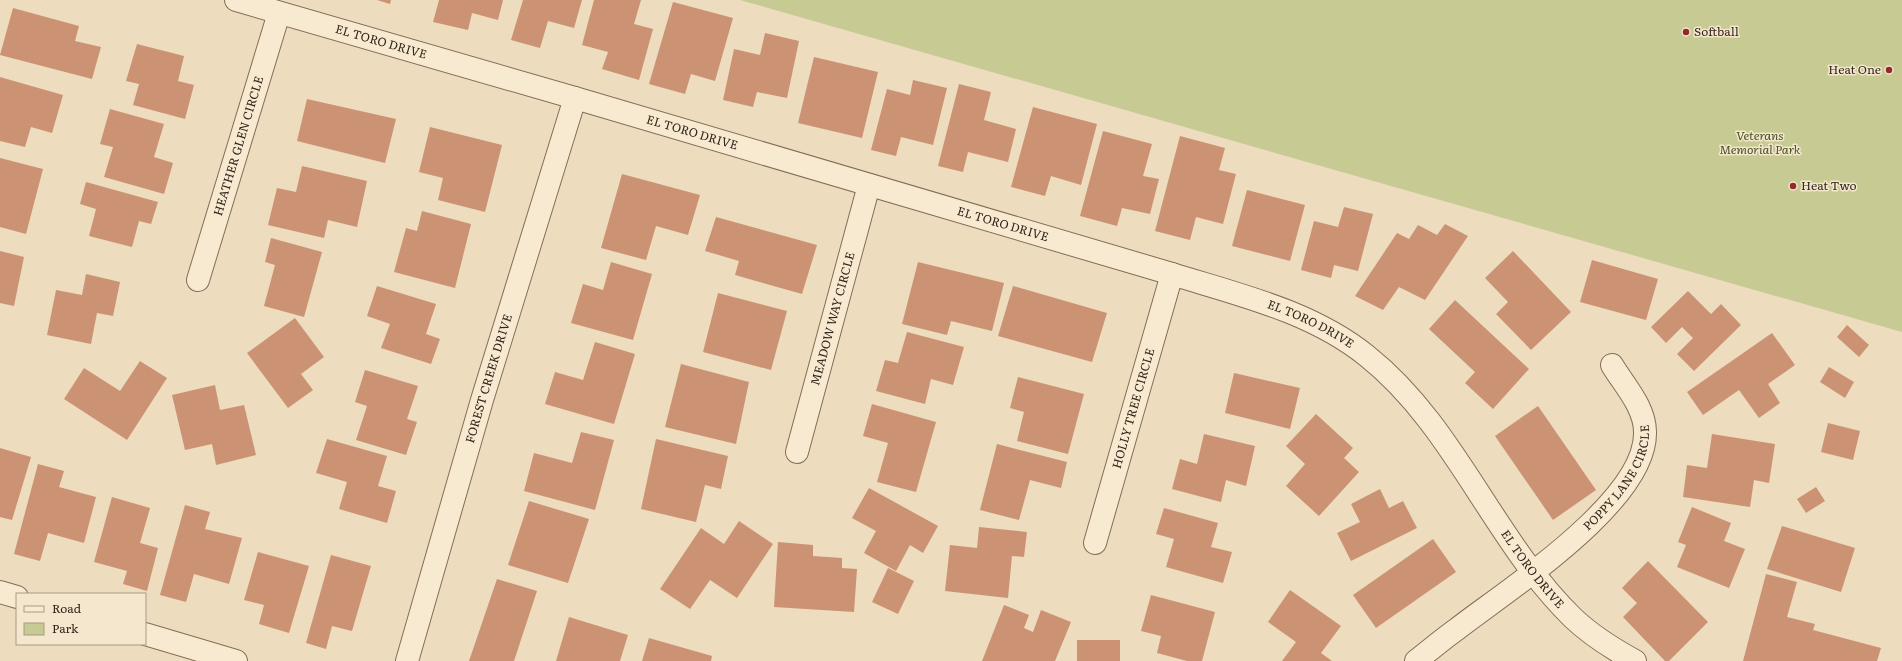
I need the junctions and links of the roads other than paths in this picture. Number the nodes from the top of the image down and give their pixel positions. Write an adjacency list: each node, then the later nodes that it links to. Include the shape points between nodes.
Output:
1 (236, 0): 2 (street, EL TORO DRIVE)
2 (279, 13): 3 (street, EL TORO DRIVE); 6 (street, HEATHER GLEN CIRCLE)
3 (575, 98): 4 (street, EL TORO DRIVE); 15 (street, FOREST CREEK DRIVE, via 482,400)
4 (869, 184): 5 (street, EL TORO DRIVE); 8 (street, MEADOW WAY CIRCLE)
5 (1172, 274): 9 (street, HOLLY TREE CIRCLE); 10 (street, EL TORO DRIVE, via 1265,302 1300,316 1333,333 1367,356 1404,391 1425,416)
6 (198, 280)
7 (1612, 365): 10 (street, POPPY LANE CIRCLE, via 1640,409 1644,420 1644,444 1635,469 1600,514)
8 (798, 452)
9 (1095, 543)
10 (1533, 573): 16 (street, POPPY LANE CIRCLE); 17 (street, EL TORO DRIVE, via 1574,619)
11 (0, 592): 12 (street)
12 (16, 597)
13 (146, 634): 14 (street)
14 (236, 661)
15 (407, 661)
16 (1416, 661)
17 (1635, 661)

